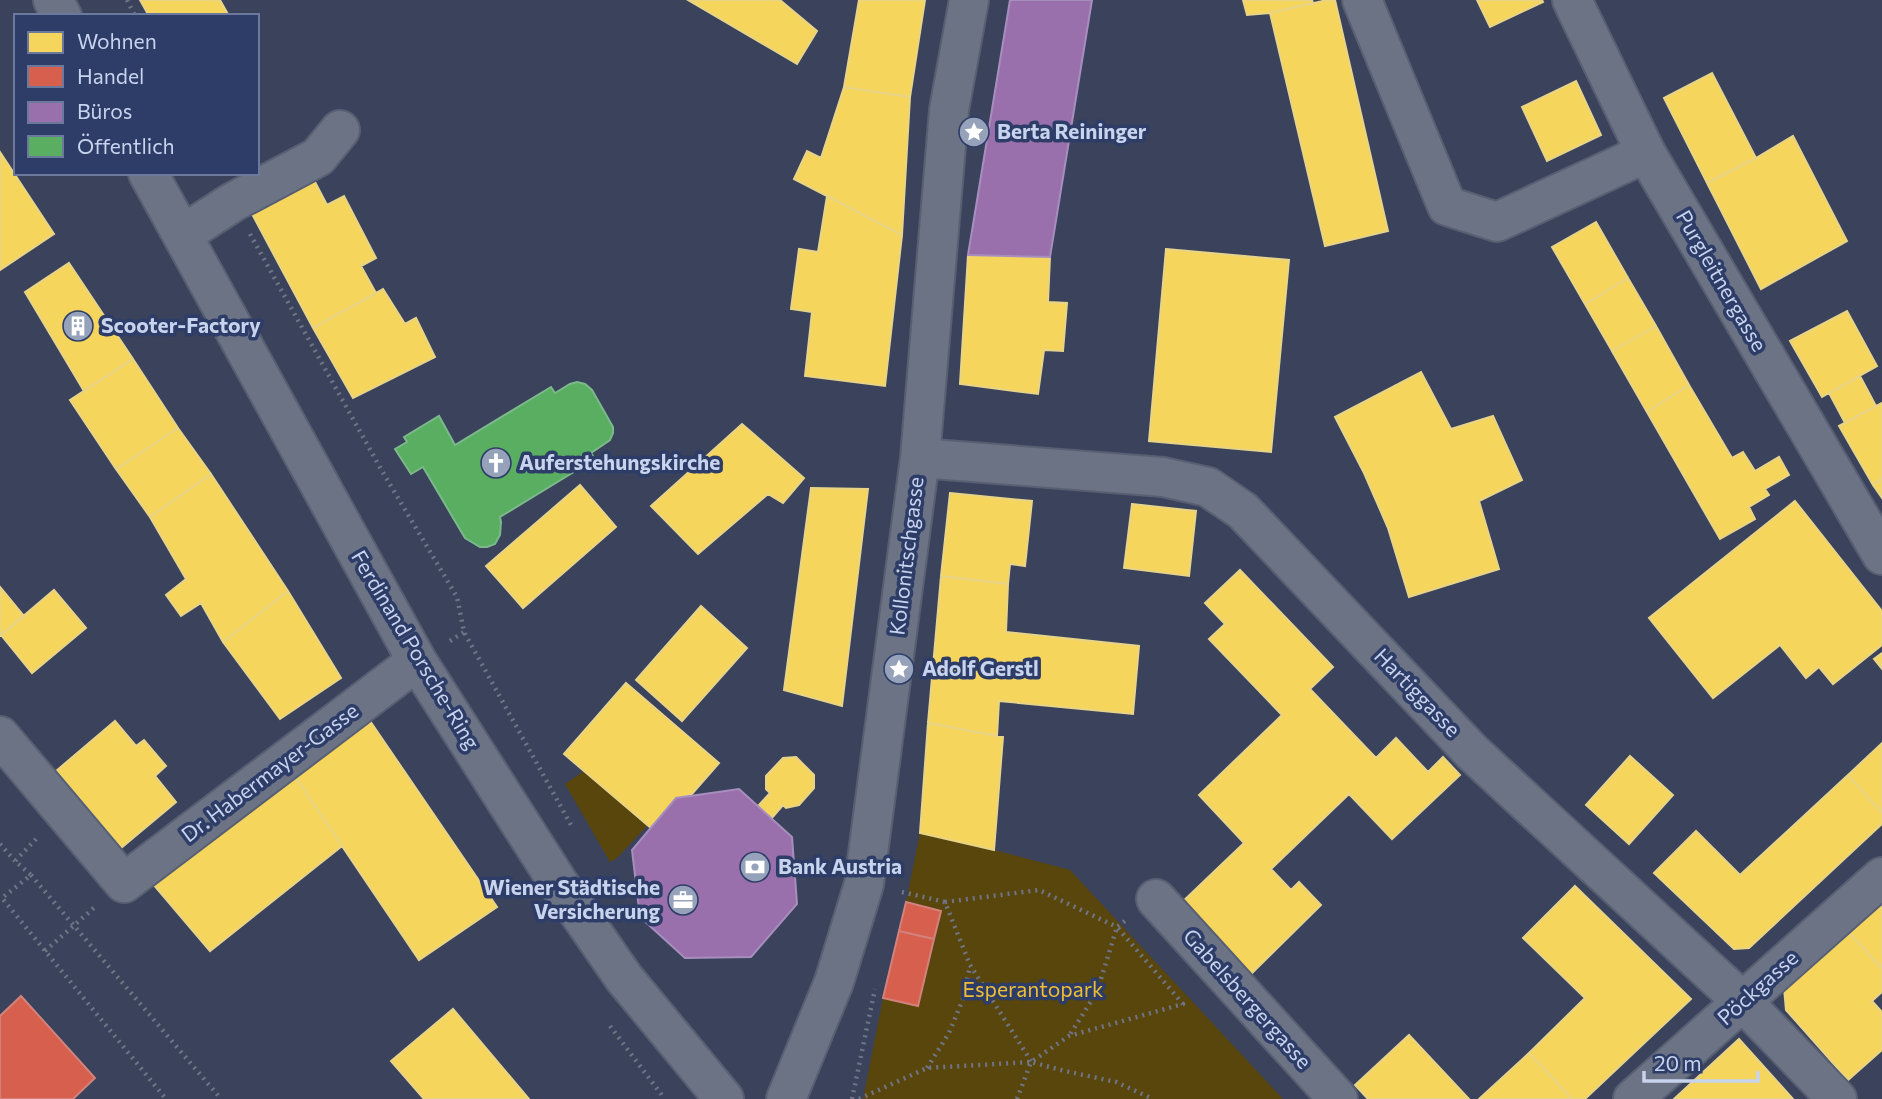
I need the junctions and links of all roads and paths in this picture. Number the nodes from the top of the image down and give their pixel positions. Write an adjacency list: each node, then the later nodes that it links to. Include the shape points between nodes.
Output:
1 (969, 0): 9 (street, Kollonitschgasse, via 949,110)
2 (1362, 0): 5 (street, via 1447,206 1497,222)
3 (1572, 0): 5 (street, Purgleitnergasse)
4 (340, 130): 7 (street, via 318,157)
5 (1646, 153): 10 (street, Purgleitnergasse)
6 (149, 175): 8 (street, Ferdinand Porsche-Ring)
7 (233, 202): 8 (street); 14 (path, via 457,597 464,632)
8 (182, 234): 11 (street, Ferdinand Porsche-Ring)
9 (920, 458): 20 (street, Kollonitschgasse); 27 (street, Hartiggasse, via 1163,477 1208,487 1243,512 1472,752)
10 (1882, 555)
11 (417, 662): 19 (street, Dr. Habermayer-Gasse); 33 (street, Ferdinand Porsche-Ring, via 624,978)
12 (0, 736): 13 (street)
13 (64, 811): 16 (path); 19 (street)
14 (572, 827)
15 (0, 844): 16 (path)
16 (15, 861): 17 (path)
17 (31, 876): 23 (path); 25 (path, via 2,898)
18 (1882, 877): 27 (street, Pöckgasse)
19 (124, 883): 23 (path)
20 (864, 884): 22 (path); 34 (street, Kollonitschgasse, via 834,982)
21 (1156, 899): 24 (path); 38 (street, Gabelsbergergasse)
22 (945, 902): 24 (path, via 1039,890); 26 (path)
23 (74, 926): 25 (path); 32 (path)
24 (1117, 927): 28 (path, via 1097,992); 28 (path, via 1183,1004)
25 (45, 951): 31 (path)
26 (970, 965): 29 (path); 30 (path, via 949,1033)
27 (1743, 1002): 39 (street, Pöckgasse); 40 (street, Hartiggasse)
28 (1069, 1036): 29 (path)
29 (1031, 1062): 30 (path); 36 (path); 37 (path, via 1116,1082)
30 (927, 1068): 35 (path)
31 (166, 1099)
32 (221, 1099)
33 (724, 1099)
34 (786, 1099)
35 (859, 1099)
36 (1017, 1099)
37 (1153, 1099)
38 (1338, 1099)
39 (1633, 1099)
40 (1837, 1099)

